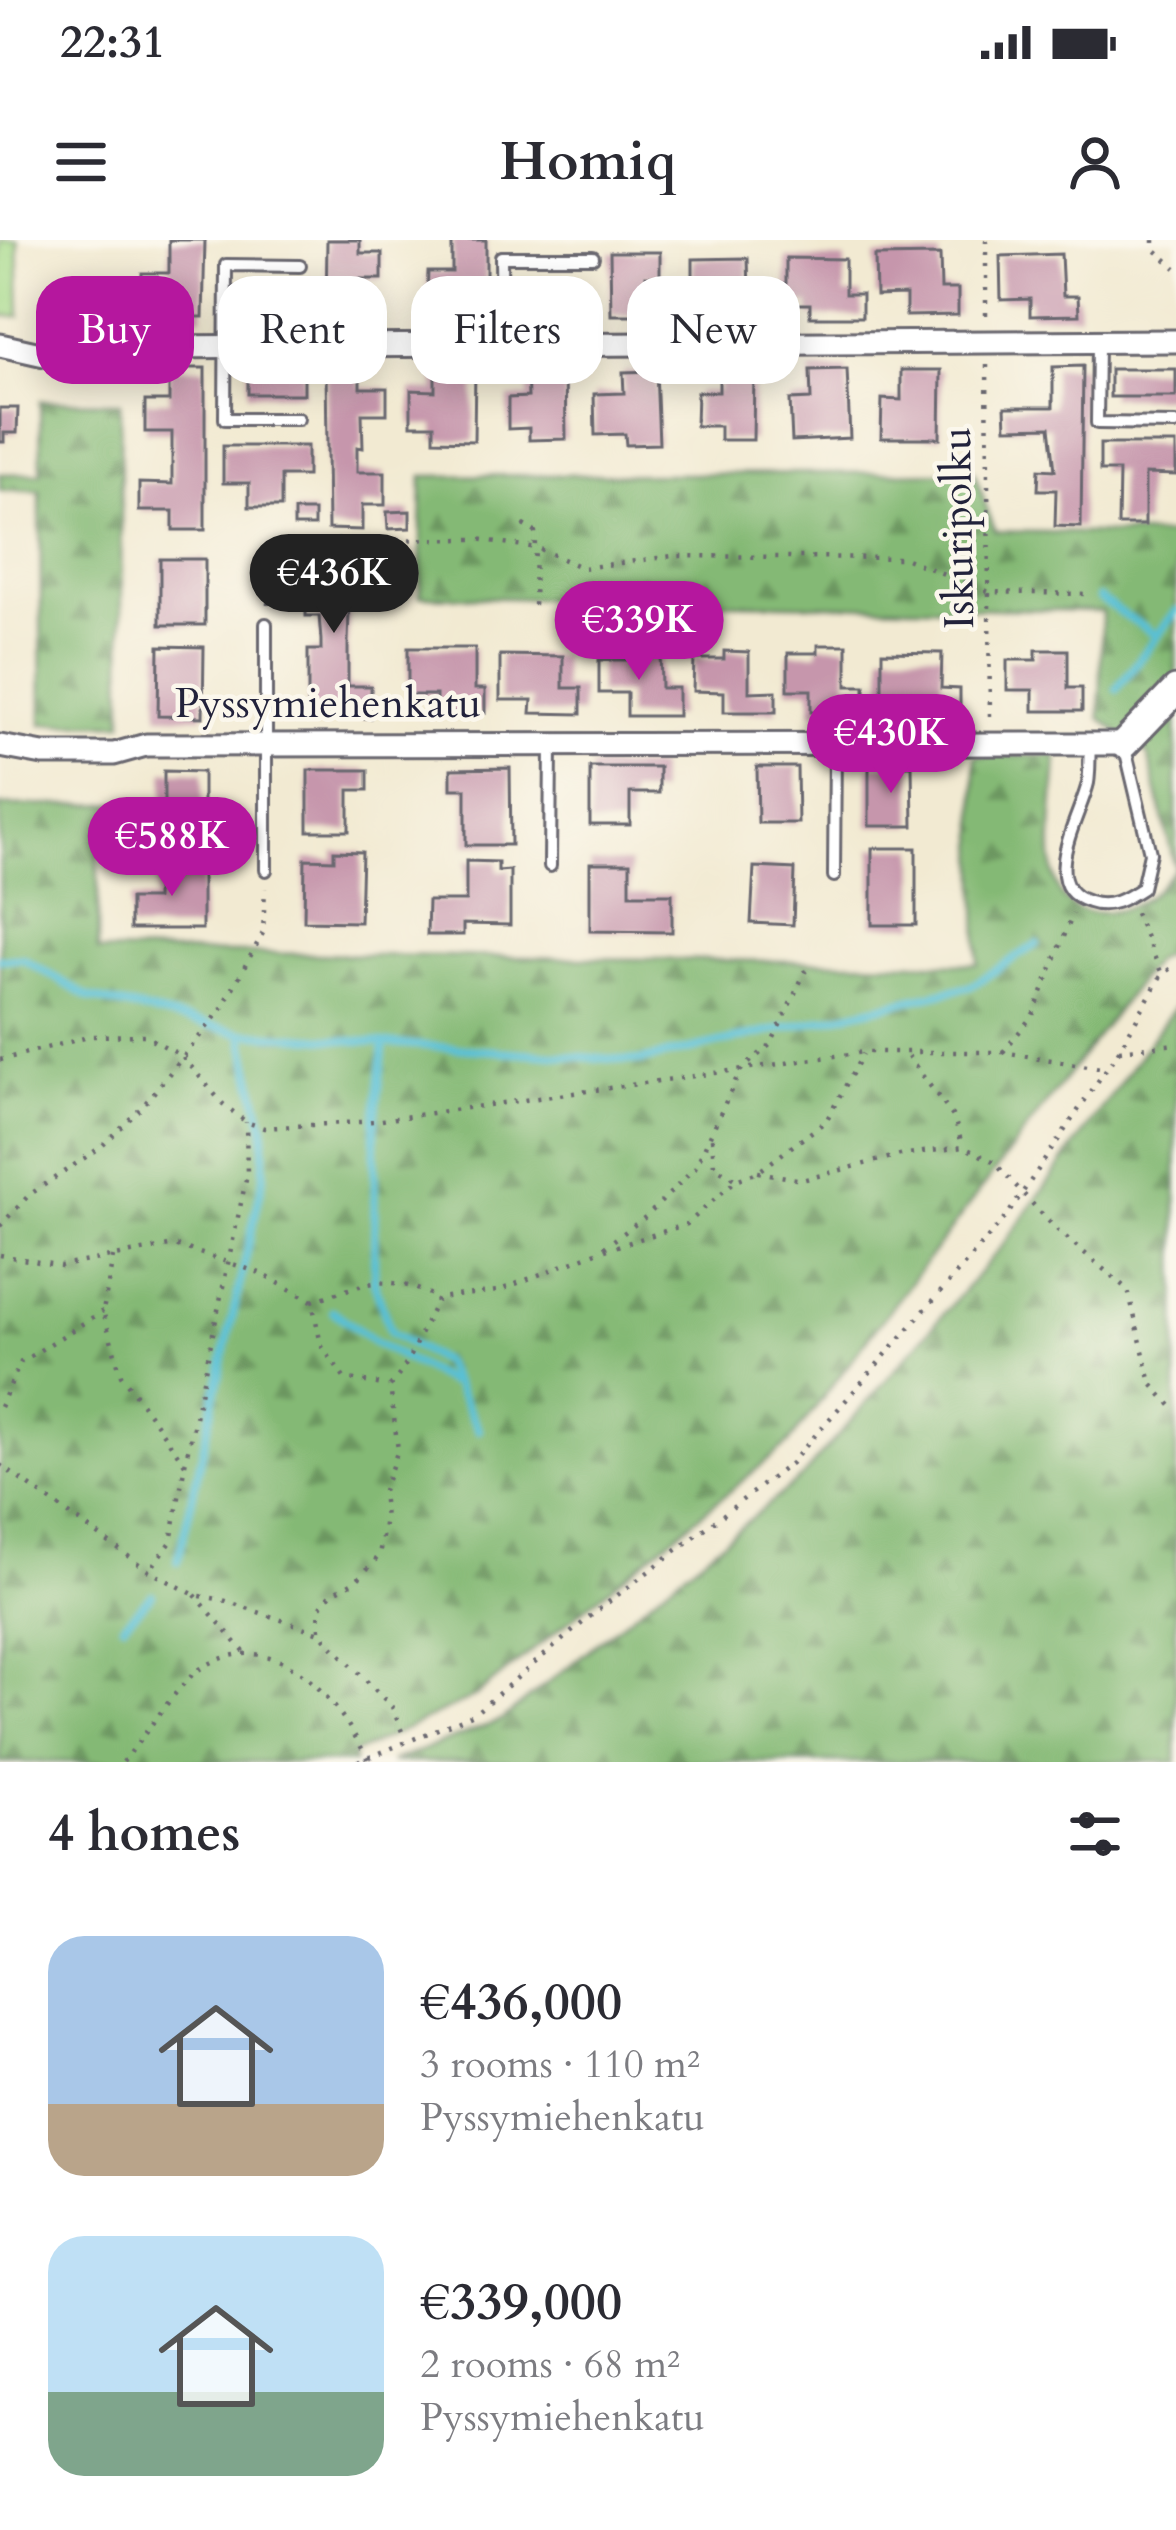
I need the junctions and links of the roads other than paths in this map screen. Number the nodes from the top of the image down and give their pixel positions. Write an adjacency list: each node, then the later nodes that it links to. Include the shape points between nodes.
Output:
1 (593, 257): 4 (lane, via 501,257)
2 (300, 266): 3 (lane, via 226,265)
3 (226, 276)
4 (501, 276)
5 (1176, 340): 6 (street)
6 (1098, 341): 7 (street); 12 (lane, via 1097,423)
7 (603, 343)
8 (0, 346): 9 (street, via 50,356)
9 (218, 346)
10 (226, 384): 11 (lane, via 226,418)
11 (298, 419)
12 (1176, 424)
13 (266, 624): 19 (lane)
14 (1176, 689): 18 (street)
15 (551, 744): 16 (street, Pyssymiehenkatu); 19 (street, Pyssymiehenkatu); 21 (lane)
16 (835, 744): 17 (street, Pyssymiehenkatu); 23 (lane)
17 (1090, 744): 18 (street, Pyssymiehenkatu); 18 (lane, via 1088,783 1063,867 1079,899 1105,905 1142,887 1150,854)
18 (1124, 744)
19 (265, 745): 20 (street, Pyssymiehenkatu, via 146,745 113,754); 22 (lane)
20 (0, 746)
21 (550, 866)
22 (266, 870)
23 (834, 876)

